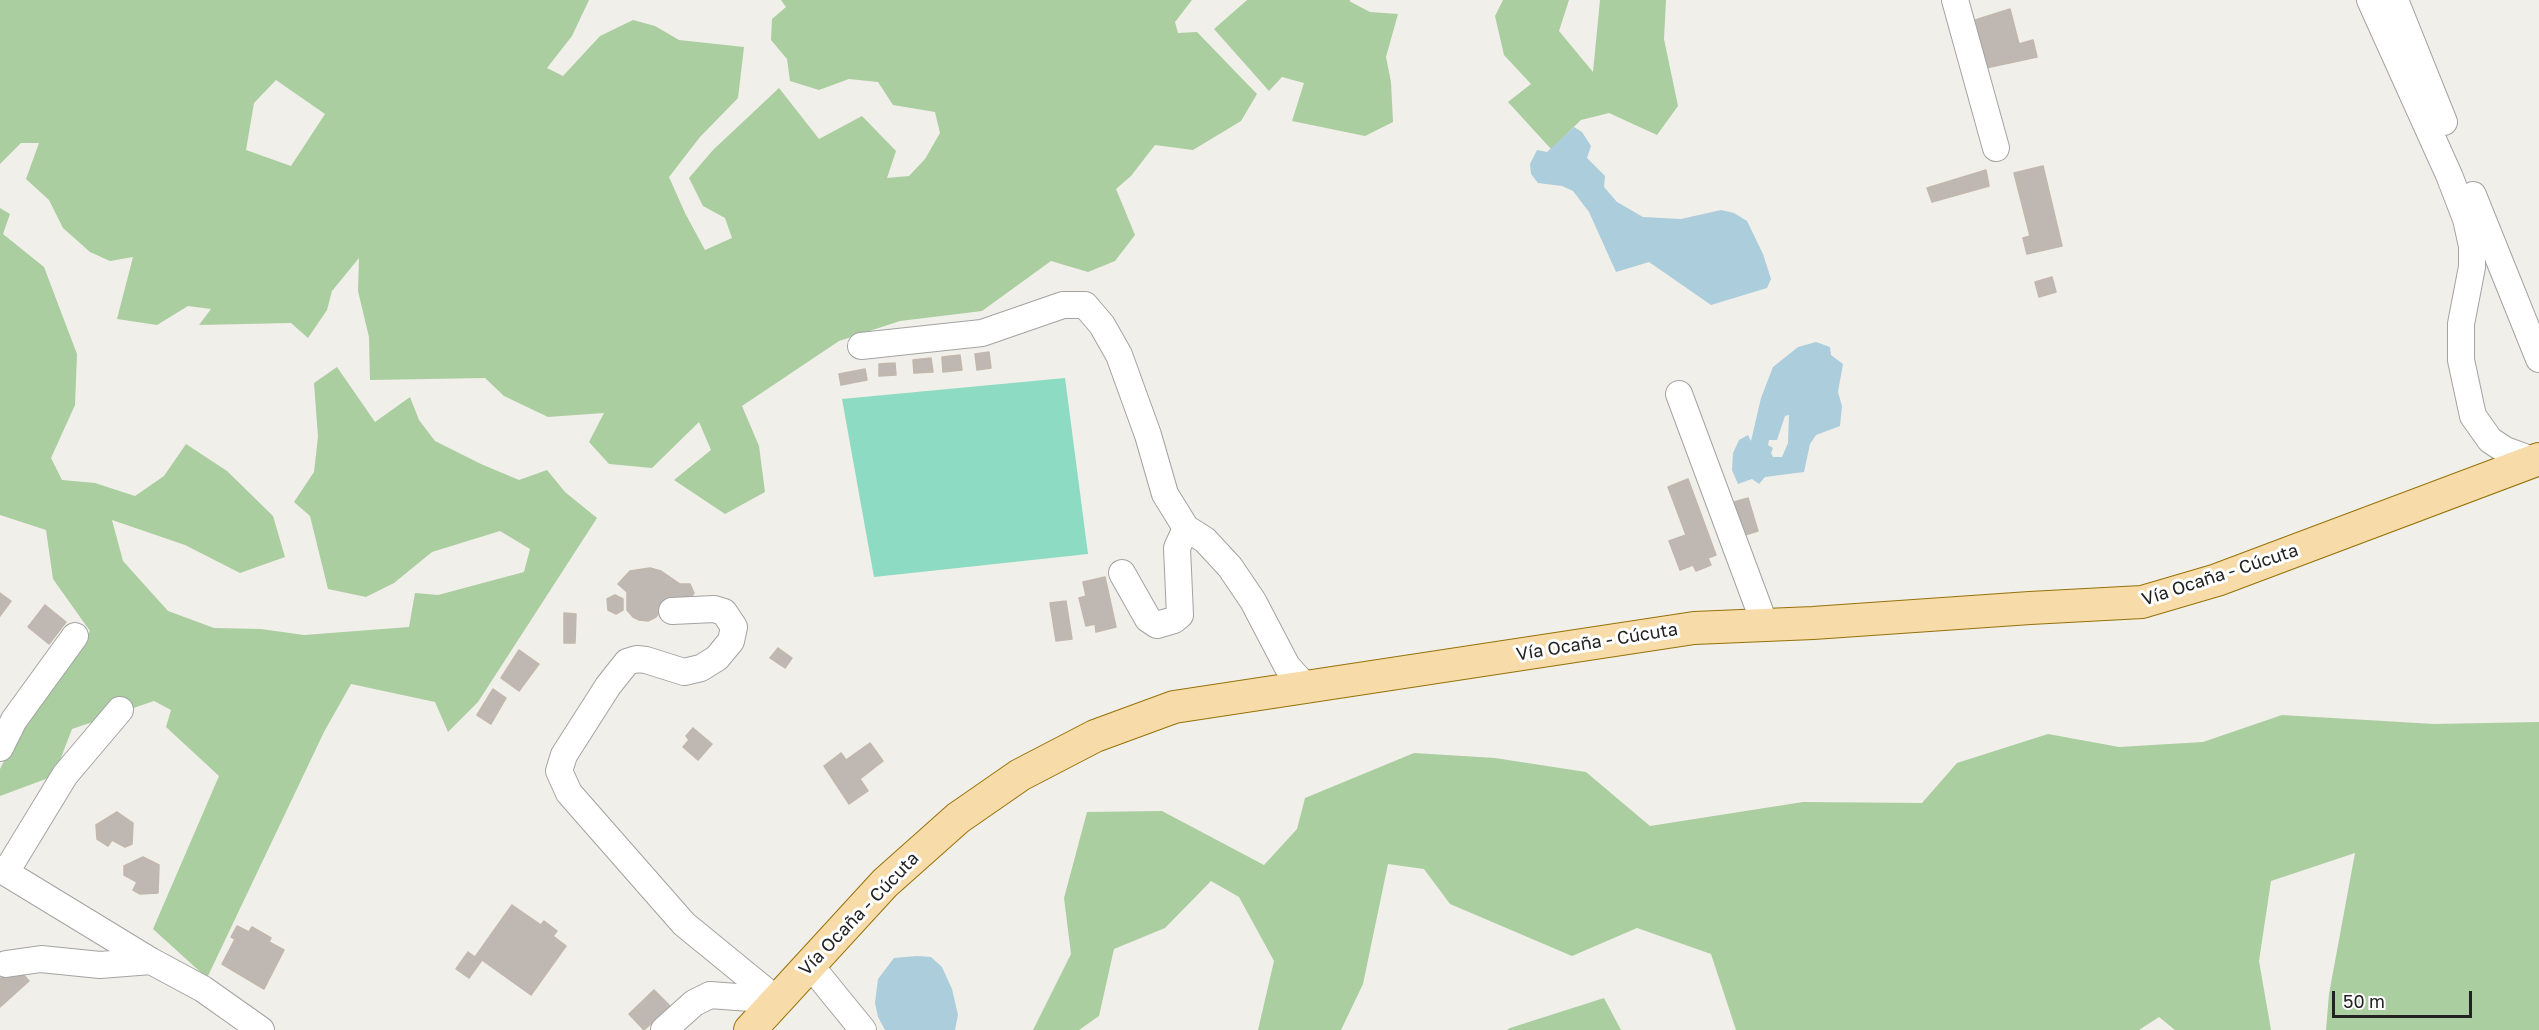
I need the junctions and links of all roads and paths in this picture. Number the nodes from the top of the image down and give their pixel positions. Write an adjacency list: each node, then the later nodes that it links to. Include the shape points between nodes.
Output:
1 (1955, 0): 4 (street)
2 (2370, 0): 8 (street, via 2466,219 2472,267 2461,324 2461,360 2473,416 2490,440 2505,450)
3 (2395, 0): 6 (street)
4 (1996, 148)
5 (861, 346): 9 (street, via 982,333 1063,305 1085,305 1119,355 1165,494)
6 (2539, 359)
7 (1679, 394): 12 (street)
8 (2537, 460): 12 (main road, Vía Ocaña - Cúcuta, via 2217,580 2142,602)
9 (1186, 528): 10 (street, via 1177,548 1180,615 1174,620 1157,625 1148,619); 14 (street, via 1205,540 1230,567 1287,666)
10 (1122, 573)
11 (672, 611): 21 (street, via 724,612 734,627 731,641 717,658 684,672 646,660 627,662 564,755 559,771 569,793 684,924)
12 (1765, 625): 14 (main road, Vía Ocaña - Cúcuta, via 1694,628)
13 (75, 636): 16 (street, via 14,720)
14 (1305, 686): 20 (main road, Vía Ocaña - Cúcuta, via 1173,707 1095,736 1020,775 958,818 885,883)
15 (120, 710): 17 (street, via 64,775)
16 (0, 748)
17 (3, 870): 18 (street)
18 (151, 961): 19 (street, via 100,965 41,958); 22 (street, via 203,988)
19 (6, 964)
20 (810, 965): 21 (main road, Vía Ocaña - Cúcuta); 25 (street)
21 (777, 1000): 23 (street, via 710,995 694,1003); 24 (main road, Vía Ocaña - Cúcuta)
22 (261, 1030)
23 (664, 1030)
24 (750, 1030)
25 (862, 1030)

